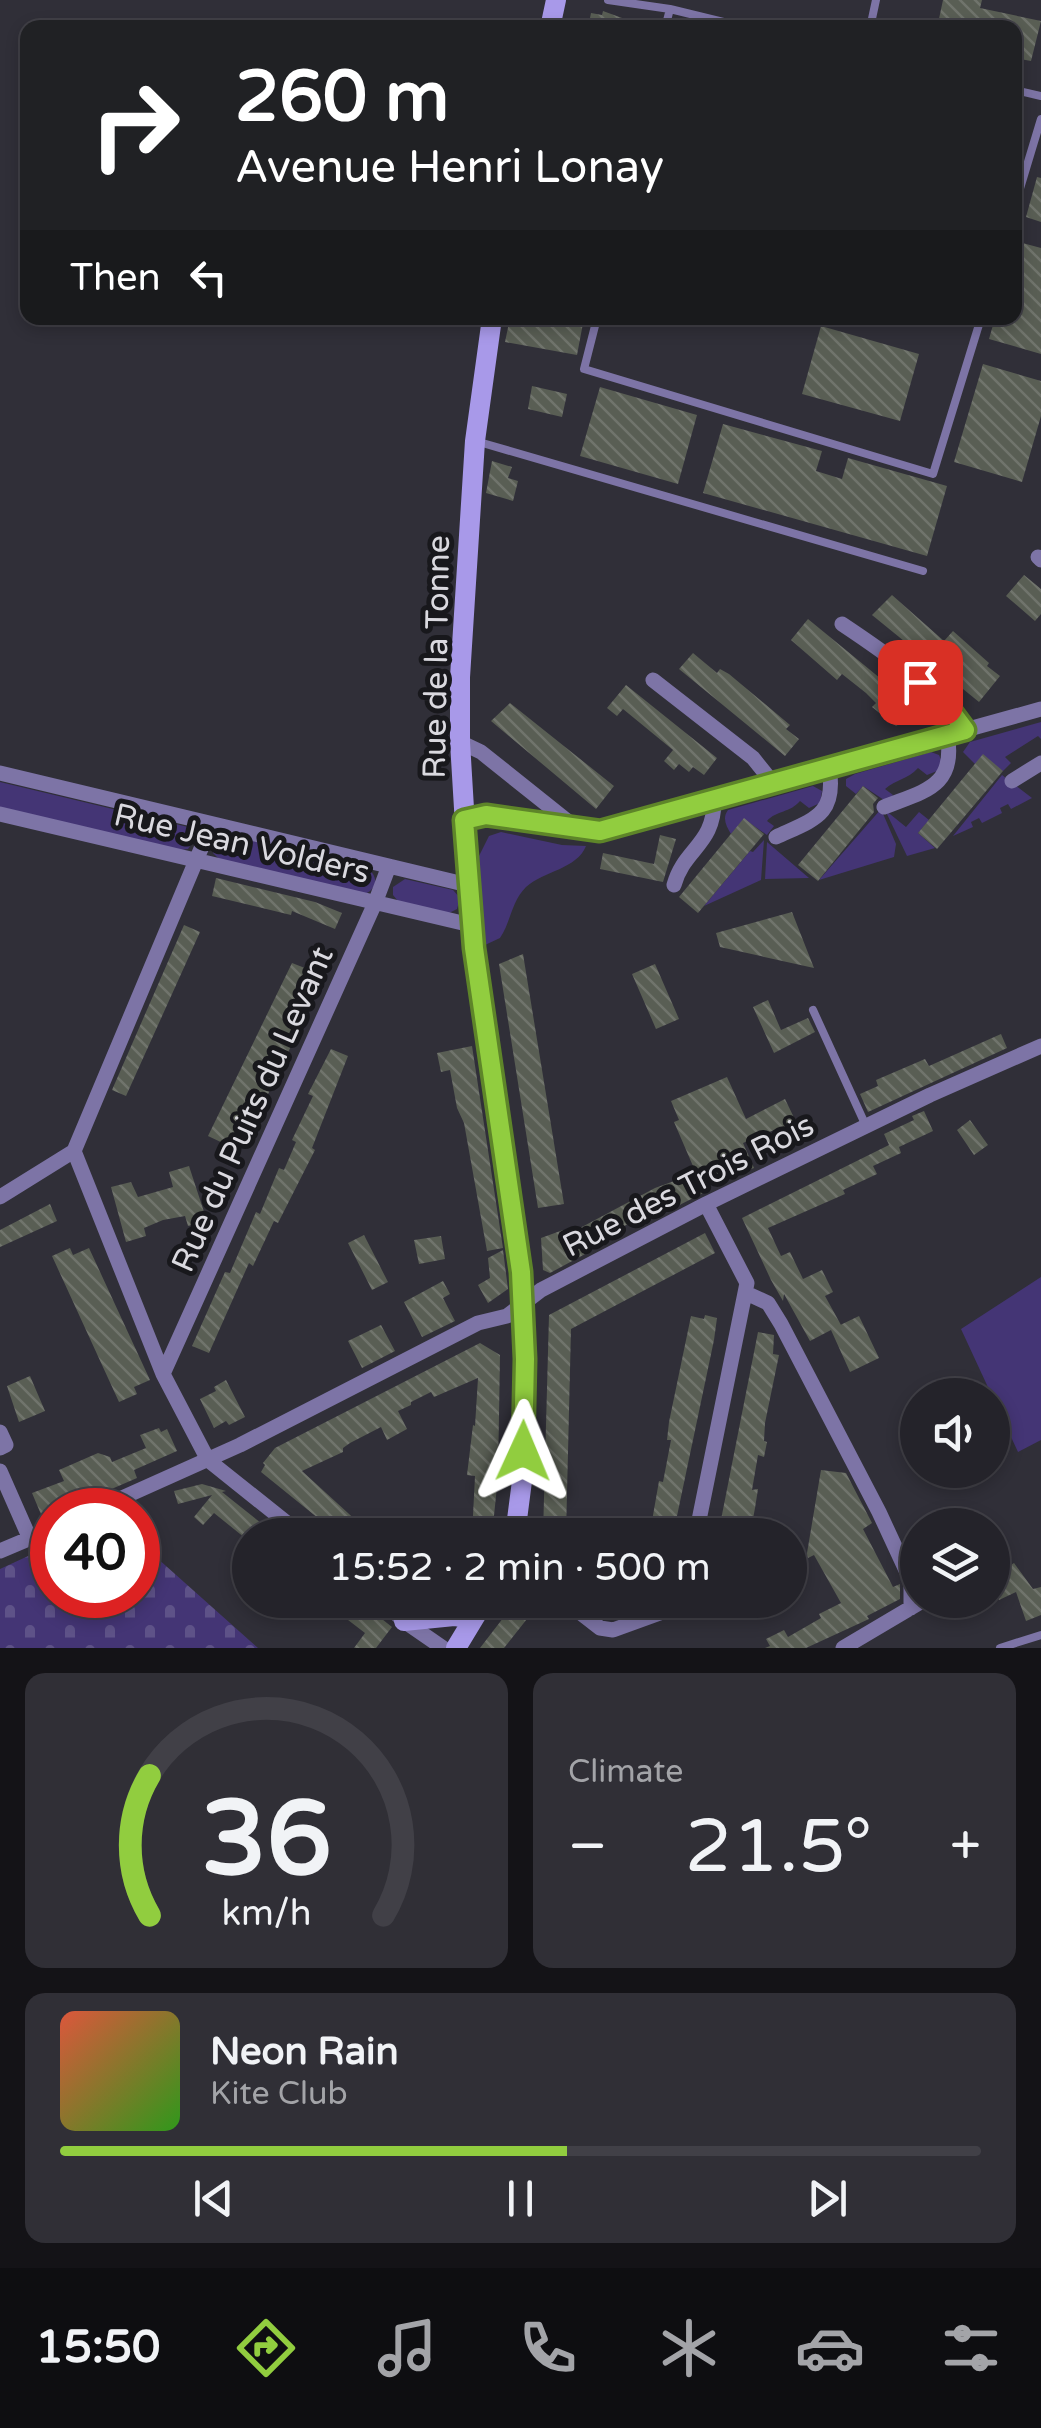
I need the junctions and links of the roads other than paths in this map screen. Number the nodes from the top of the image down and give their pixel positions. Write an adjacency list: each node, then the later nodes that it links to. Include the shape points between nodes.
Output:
1 (608, 0): 2 (lane)
2 (670, 9): 3 (lane); 4 (lane)
3 (668, 20)
4 (715, 20)
5 (1041, 119): 6 (lane)
6 (1022, 182)
7 (491, 325): 10 (street, Rue de la Tonne)
8 (595, 325): 9 (lane, via 584,370 933,474)
9 (979, 325)
10 (475, 441): 11 (lane); 17 (street, Rue de la Tonne)
11 (923, 571)
12 (842, 624): 15 (street, via 892,658)
13 (653, 680): 22 (street, via 753,758)
14 (1041, 709): 15 (street)
15 (965, 730): 16 (street)
16 (947, 734): 19 (street); 24 (street, via 950,762 938,782)
17 (460, 742): 26 (street, Rue de la Tonne); 28 (street)
18 (1041, 763): 21 (street)
19 (828, 766): 22 (street); 29 (street, via 826,808)
20 (0, 774): 27 (street, Rue Jean Volders)
21 (1012, 781)
22 (773, 783): 23 (street)
23 (714, 798): 28 (street, via 600,831); 33 (street, via 711,830)
24 (884, 807)
25 (0, 814): 30 (street, Rue Jean Volders)
26 (464, 820): 28 (street, via 486,815); 32 (street, Rue de la Tonne)
27 (211, 825): 30 (street); 31 (street, Rue Jean Volders)
28 (575, 827)
29 (776, 836)
30 (196, 860): 34 (street, Rue Jean Volders); 39 (street)
31 (389, 866): 32 (street, Rue Jean Volders); 34 (street, Rue du Puits du Levant)
32 (468, 885): 35 (street, Rue de la Tonne)
33 (674, 885)
34 (376, 903): 35 (street, Rue Jean Volders); 44 (street, Rue du Puits du Levant)
35 (471, 925): 43 (street, Rue de la Tonne)
36 (813, 1010): 38 (lane)
37 (1041, 1046): 38 (street, Rue des Trois Rois)
38 (866, 1126): 41 (street, Rue des Trois Rois)
39 (74, 1151): 40 (street); 44 (street)
40 (0, 1197)
41 (706, 1204): 42 (street, via 747,1283); 43 (street, Rue des Trois Rois)
42 (746, 1293): 52 (street); 55 (street, via 768,1302 782,1324)
43 (524, 1301): 47 (street, Rue des Trois Rois, via 506,1316 478,1323); 51 (street, Rue de la Tonne)
44 (163, 1374): 47 (street)
45 (0, 1432): 46 (street, via 6,1445)
46 (0, 1448)
47 (208, 1460): 49 (street, Rue des Trois Rois); 50 (street)
48 (0, 1471): 53 (street)
49 (145, 1488)
50 (281, 1518)
51 (517, 1518)
52 (700, 1518)
53 (30, 1539): 54 (street)
54 (0, 1551)
55 (900, 1558)
56 (900, 1615): 65 (street)
57 (401, 1618): 61 (street)
58 (587, 1618): 59 (street, via 613,1630)
59 (646, 1618)
60 (472, 1620): 61 (street); 64 (street)
61 (404, 1621): 63 (street)
62 (1041, 1634): 66 (lane)
63 (442, 1648)
64 (456, 1648)
65 (843, 1648)
66 (1000, 1648)

